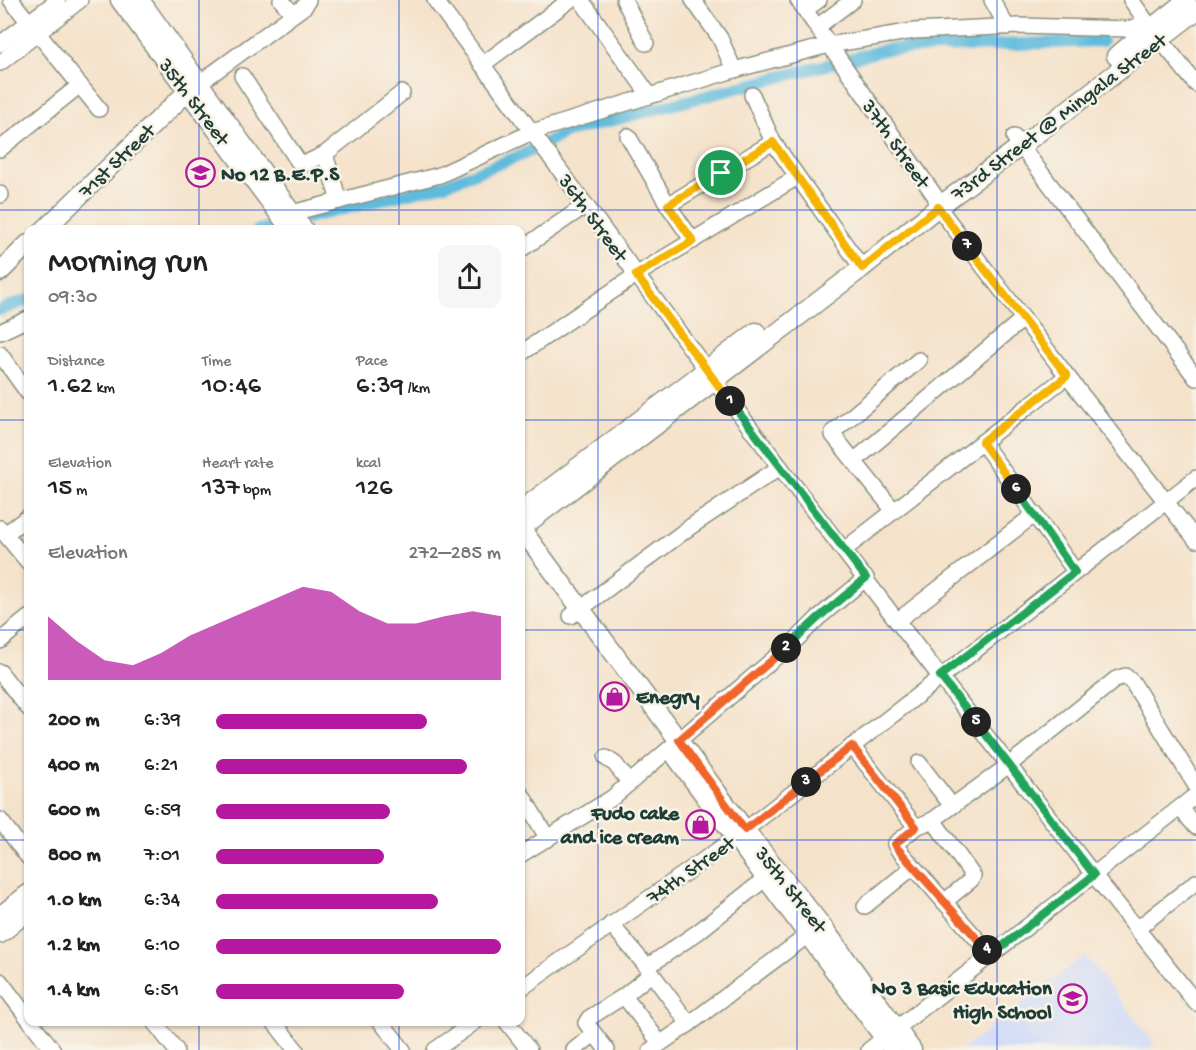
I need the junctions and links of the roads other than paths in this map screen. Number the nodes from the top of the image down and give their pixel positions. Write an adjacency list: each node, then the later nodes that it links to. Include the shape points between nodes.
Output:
1 (11, 0): 21 (street)
2 (58, 0): 21 (street)
3 (80, 0): 21 (street)
4 (120, 0): 34 (main road, 35th Street)
5 (140, 0): 34 (main road, 35th Street)
6 (281, 0): 20 (street)
7 (308, 0): 20 (street)
8 (570, 0): 29 (street)
9 (581, 0): 37 (street)
10 (624, 0): 25 (street)
11 (693, 0): 30 (street, via 720,38)
12 (819, 0): 18 (street)
13 (853, 0): 22 (street)
14 (992, 0): 23 (street)
15 (1131, 0): 24 (street)
16 (1188, 0): 24 (main road, 73rd Street @ Mingala Street)
17 (439, 1): 29 (street, 36th Street)
18 (802, 5): 22 (street, 37th Street)
19 (1196, 10): 24 (main road, 73rd Street @ Mingala Street)
20 (293, 14): 34 (street)
21 (33, 27): 26 (street); 28 (street); 33 (street)
22 (817, 27): 27 (street, 37th Street)
23 (1007, 27): 24 (street); 27 (street, via 914,31)
24 (1153, 30): 32 (street); 41 (main road, 73rd Street @ Mingala Street)
25 (646, 43)
26 (0, 44)
27 (832, 48): 30 (street); 47 (street, 37th Street)
28 (0, 63)
29 (482, 65): 40 (street, 36th Street)
30 (734, 70): 37 (street)
31 (242, 76): 44 (street, via 298,161 304,164)
32 (1196, 84)
33 (80, 85): 38 (street); 43 (street)
34 (194, 87): 50 (main road, 35th Street); 51 (main road, 71st Street)
35 (402, 93): 44 (street)
36 (752, 95): 42 (street)
37 (650, 96): 40 (street)
38 (99, 109)
39 (628, 136): 49 (street)
40 (535, 137): 46 (street, via 440,175); 48 (street, 36th Street)
41 (1018, 141): 47 (main road, 73rd Street @ Mingala Street); 66 (street)
42 (773, 142): 45 (street); 49 (street)
43 (0, 149)
44 (325, 154): 46 (street)
45 (797, 177): 52 (street); 55 (street)
46 (339, 201): 50 (street)
47 (936, 201): 55 (main road, 73rd Street @ Mingala Street); 58 (street, 37th Street)
48 (586, 205): 53 (street); 57 (street, 36th Street)
49 (668, 205): 52 (street)
50 (294, 223)
51 (49, 225)
52 (693, 241): 57 (street)
53 (525, 247)
54 (24, 248): 56 (main road)
55 (858, 263): 64 (main road, 73rd Street @ Mingala Street)
56 (0, 272)
57 (636, 275): 61 (street); 64 (street, 36th Street)
58 (1023, 319): 65 (street, 37th Street); 69 (street)
59 (24, 321): 60 (street)
60 (0, 332)
61 (525, 351)
62 (0, 354): 67 (street)
63 (918, 360): 69 (street, via 834,430 833,435)
64 (710, 375): 70 (street, 36th Street); 73 (main road, 73rd Street @ Mingala Street); 77 (main road, 73rd Street @ Mingala Street)
65 (1067, 376): 68 (street); 72 (street, 37th Street)
66 (1196, 378)
67 (24, 387)
68 (982, 442): 74 (street); 75 (street)
69 (854, 461): 74 (street)
70 (780, 467): 81 (street, 36th Street); 86 (street, via 690,527)
71 (1196, 478): 72 (street, 74th Street)
72 (1166, 501): 80 (street, 37th Street); 84 (street, 74th Street)
73 (525, 507)
74 (894, 511): 81 (street)
75 (1035, 514): 84 (street); 88 (street)
76 (24, 519): 78 (street)
77 (525, 525)
78 (3, 531): 83 (street)
79 (525, 534): 86 (main road, 35th Street)
80 (1196, 540)
81 (844, 550): 85 (street, 36th Street)
82 (525, 554): 86 (main road, 35th Street)
83 (24, 557)
84 (1075, 572): 91 (street, 74th Street)
85 (866, 578): 88 (street, 36th Street); 93 (street)
86 (575, 613): 93 (main road, 35th Street)
87 (24, 621): 89 (street)
88 (897, 621): 91 (street, 36th Street)
89 (0, 641)
90 (0, 672): 92 (street)
91 (940, 676): 94 (street, 74th Street); 97 (street, 36th Street)
92 (24, 703)
93 (674, 744): 98 (street); 108 (main road, 35th Street)
94 (852, 746): 106 (street); 108 (street, 74th Street)
95 (606, 758): 98 (street)
96 (919, 762): 102 (street)
97 (1009, 765): 99 (street, via 1116,679 1125,676 1133,682); 102 (street); 113 (street, 36th Street)
98 (630, 783): 109 (street)
99 (1196, 786)
100 (1196, 795): 103 (street)
101 (525, 800): 109 (street)
102 (952, 806): 105 (street)
103 (1180, 808): 107 (street); 113 (street)
104 (0, 820): 110 (street)
105 (933, 820): 106 (street); 117 (street, via 973,876)
106 (916, 827): 112 (street, via 895,844)
107 (1196, 827)
108 (740, 834): 114 (main road, 35th Street); 121 (street, 74th Street); 126 (main road, 35th Street)
109 (548, 839): 111 (street)
110 (24, 852)
111 (525, 852)
112 (913, 867): 117 (street); 118 (street)
113 (1094, 875): 122 (street, 36th Street); 125 (street)
114 (766, 878): 124 (main road, 35th Street); 127 (street)
115 (1196, 882): 122 (street)
116 (24, 897): 120 (main road)
117 (944, 902): 125 (street)
118 (865, 906)
119 (24, 914): 123 (main road)
120 (0, 916)
121 (611, 924): 127 (street); 129 (street, 74th Street)
122 (1137, 929): 131 (street, 36th Street)
123 (0, 934)
124 (808, 936): 126 (main road, 35th Street); 133 (street)
125 (991, 955): 141 (street)
126 (833, 956): 141 (main road, 35th Street)
127 (649, 971): 130 (street); 133 (street)
128 (0, 981): 132 (street)
129 (525, 985)
130 (624, 996): 140 (street, via 589,1018 586,1023); 142 (street)
131 (1196, 1003)
132 (24, 1012)
133 (689, 1024): 142 (street)
134 (35, 1026): 143 (street)
135 (157, 1026): 144 (street)
136 (277, 1026): 145 (street)
137 (384, 1026): 146 (street)
138 (469, 1026): 147 (street)
139 (510, 1026): 148 (street)
140 (594, 1034): 149 (street); 150 (street)
141 (891, 1039): 151 (street); 152 (main road, 35th Street)
142 (655, 1048)
143 (53, 1050)
144 (176, 1050)
145 (296, 1050)
146 (403, 1050)
147 (435, 1050)
148 (529, 1050)
149 (574, 1050)
150 (607, 1050)
151 (869, 1050)
152 (912, 1050)

